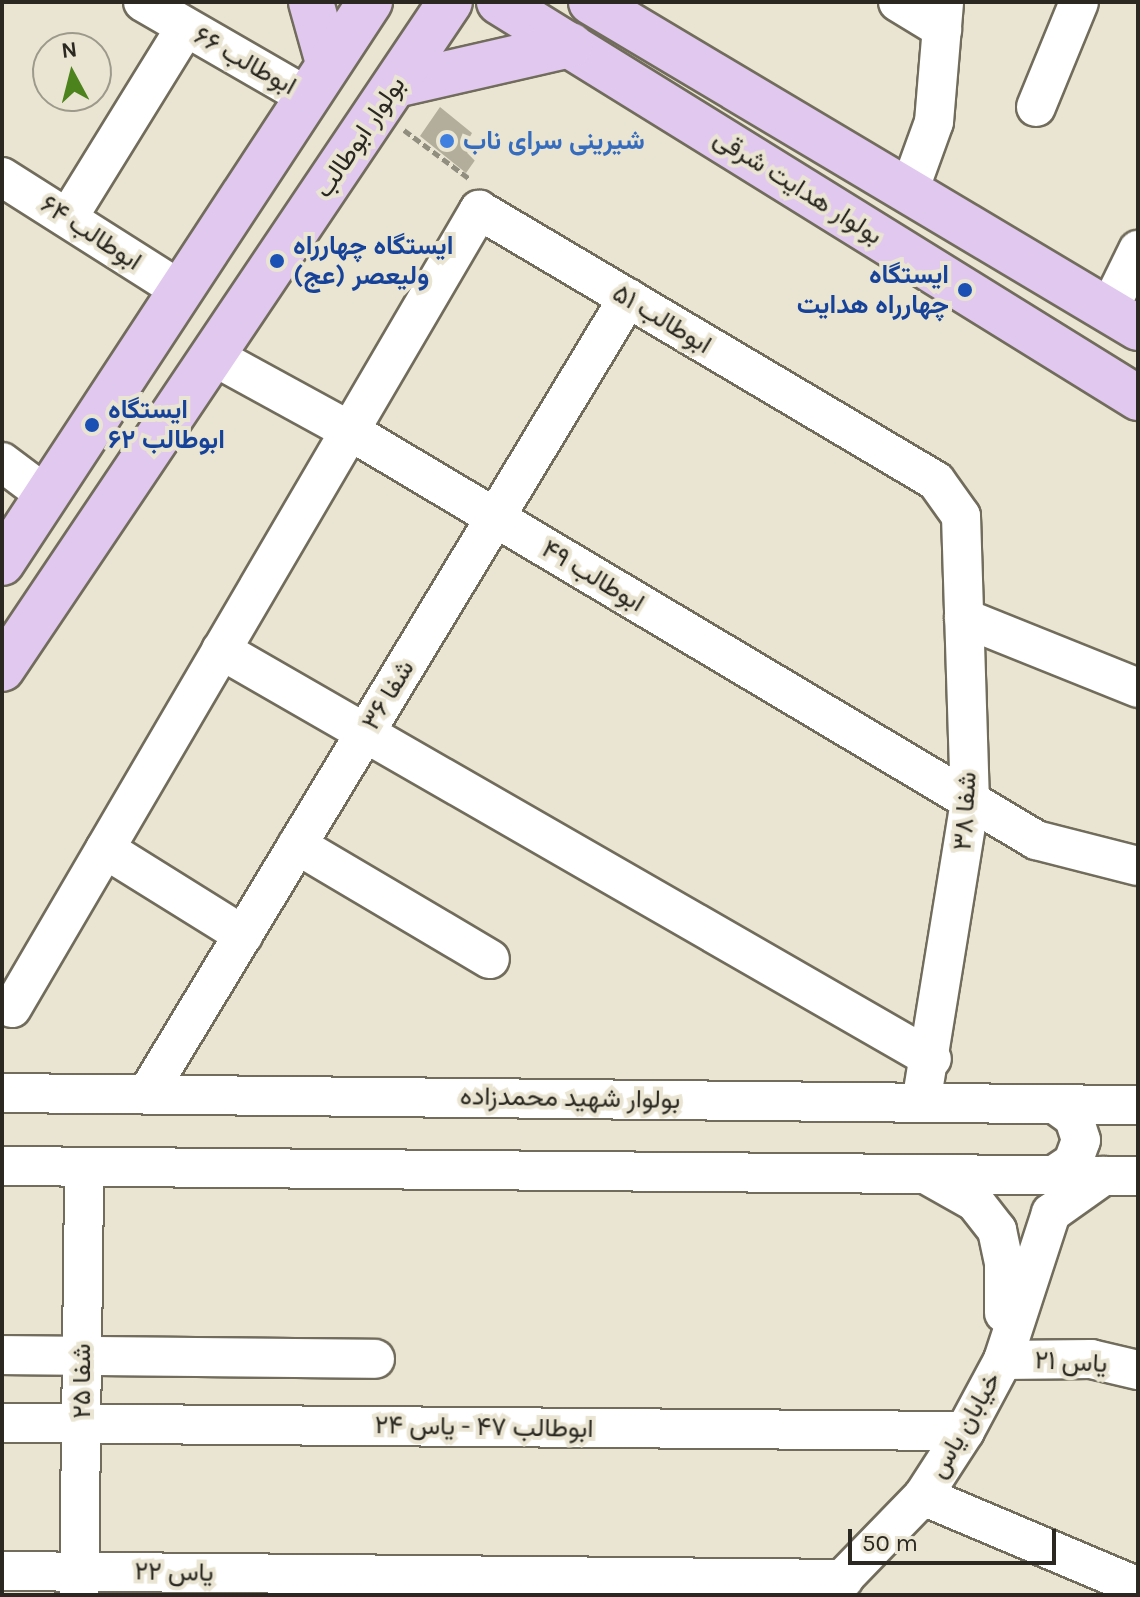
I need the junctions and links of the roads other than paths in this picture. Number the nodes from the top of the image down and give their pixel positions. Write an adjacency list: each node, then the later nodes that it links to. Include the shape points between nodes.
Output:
1 (143, 2): 11 (street, ابوطالب ۶۶)
2 (311, 2): 13 (main road)
3 (370, 2): 13 (main road)
4 (450, 2): 14 (main road, بولوار ابوطالب)
5 (499, 2): 12 (main road, بولوار هدایت شرقی)
6 (591, 2): 9 (main road, بولوار هدایت شرقی)
7 (898, 2): 10 (street)
8 (1079, 2): 15 (street)
9 (625, 13): 17 (main road, بولوار هدایت شرقی)
10 (943, 15): 17 (street, via 934,122)
11 (185, 28): 13 (street, ابوطالب ۶۶); 18 (street)
12 (570, 45): 14 (main road); 24 (main road, بولوار هدایت شرقی)
13 (317, 79): 20 (main road)
14 (387, 98): 23 (main road, بولوار ابوطالب)
15 (1036, 107)
16 (2, 177): 18 (street, ابوطالب ۶۴)
17 (909, 191): 22 (main road, بولوار هدایت شرقی)
18 (69, 216): 20 (street, ابوطالب ۶۴)
19 (1138, 250): 22 (street)
20 (180, 290): 28 (main road)
21 (628, 298): 26 (street, ابوطالب ۵۱, via 479,210); 29 (street, ابوطالب ۵۱, via 936,481); 30 (street, شفا ۳۶)
22 (1123, 318): 24 (main road)
23 (213, 356): 26 (street, ابوطالب ۴۹); 34 (main road, بولوار ابوطالب)
24 (1090, 368): 25 (main road, بولوار هدایت شرقی)
25 (1138, 398)
26 (350, 431): 30 (street, ابوطالب ۴۹); 33 (street)
27 (2, 462): 28 (street)
28 (46, 495): 31 (main road)
29 (961, 516): 32 (street, شفا ۳۸)
30 (496, 517): 36 (street, شفا ۳۶); 37 (street, ابوطالب ۴۹)
31 (2, 563)
32 (964, 618): 35 (street); 37 (street, شفا ۳۸)
33 (221, 650): 36 (street); 39 (street)
34 (2, 669)
35 (1138, 688)
36 (365, 733): 38 (street, شفا ۳۶); 44 (street)
37 (970, 801): 40 (street, ابوطالب ۴۹, via 1036,840); 44 (street, شفا ۳۸)
38 (297, 845): 41 (street, شفا ۳۶); 42 (street)
39 (105, 849): 41 (street); 43 (street)
40 (1138, 866)
41 (243, 935): 45 (street, شفا ۳۶)
42 (490, 959)
43 (12, 1008)
44 (932, 1059): 47 (street, شفا ۳۸)
45 (148, 1092): 46 (street, بولوار شهید محمدزاده); 47 (street, بولوار شهید محمدزاده)
46 (2, 1093)
47 (921, 1102): 48 (street, بولوار شهید محمدزاده)
48 (1055, 1104): 49 (street, بولوار شهید محمدزاده); 53 (street, via 1074,1118 1081,1140 1073,1162)
49 (1138, 1105)
50 (2, 1166): 51 (street)
51 (84, 1167): 52 (street); 56 (street, شفا ۲۵)
52 (926, 1174): 53 (street); 58 (street, via 975,1202 997,1230 1004,1263)
53 (1054, 1175): 54 (street)
54 (1120, 1176): 58 (street, خیابان یاس, via 1051,1213)
55 (2, 1355): 56 (street)
56 (81, 1355): 57 (street); 61 (street, شفا ۲۵)
57 (375, 1359)
58 (1003, 1360): 59 (street, یاس ۲۱, via 1091,1359); 62 (street, خیابان یاس)
59 (1138, 1370)
60 (2, 1423): 61 (street, ابوطالب ۴۷ - یاس ۲۴)
61 (81, 1424): 62 (street, ابوطالب ۴۷ - یاس ۲۴); 65 (street, شفا ۲۵)
62 (965, 1431): 63 (street, خیابان یاس)
63 (923, 1496): 66 (street, خیابان یاس); 67 (street)
64 (2, 1571): 65 (street, یاس ۲۲)
65 (79, 1583): 66 (street, یاس ۲۲)
66 (836, 1587)
67 (1138, 1587)

